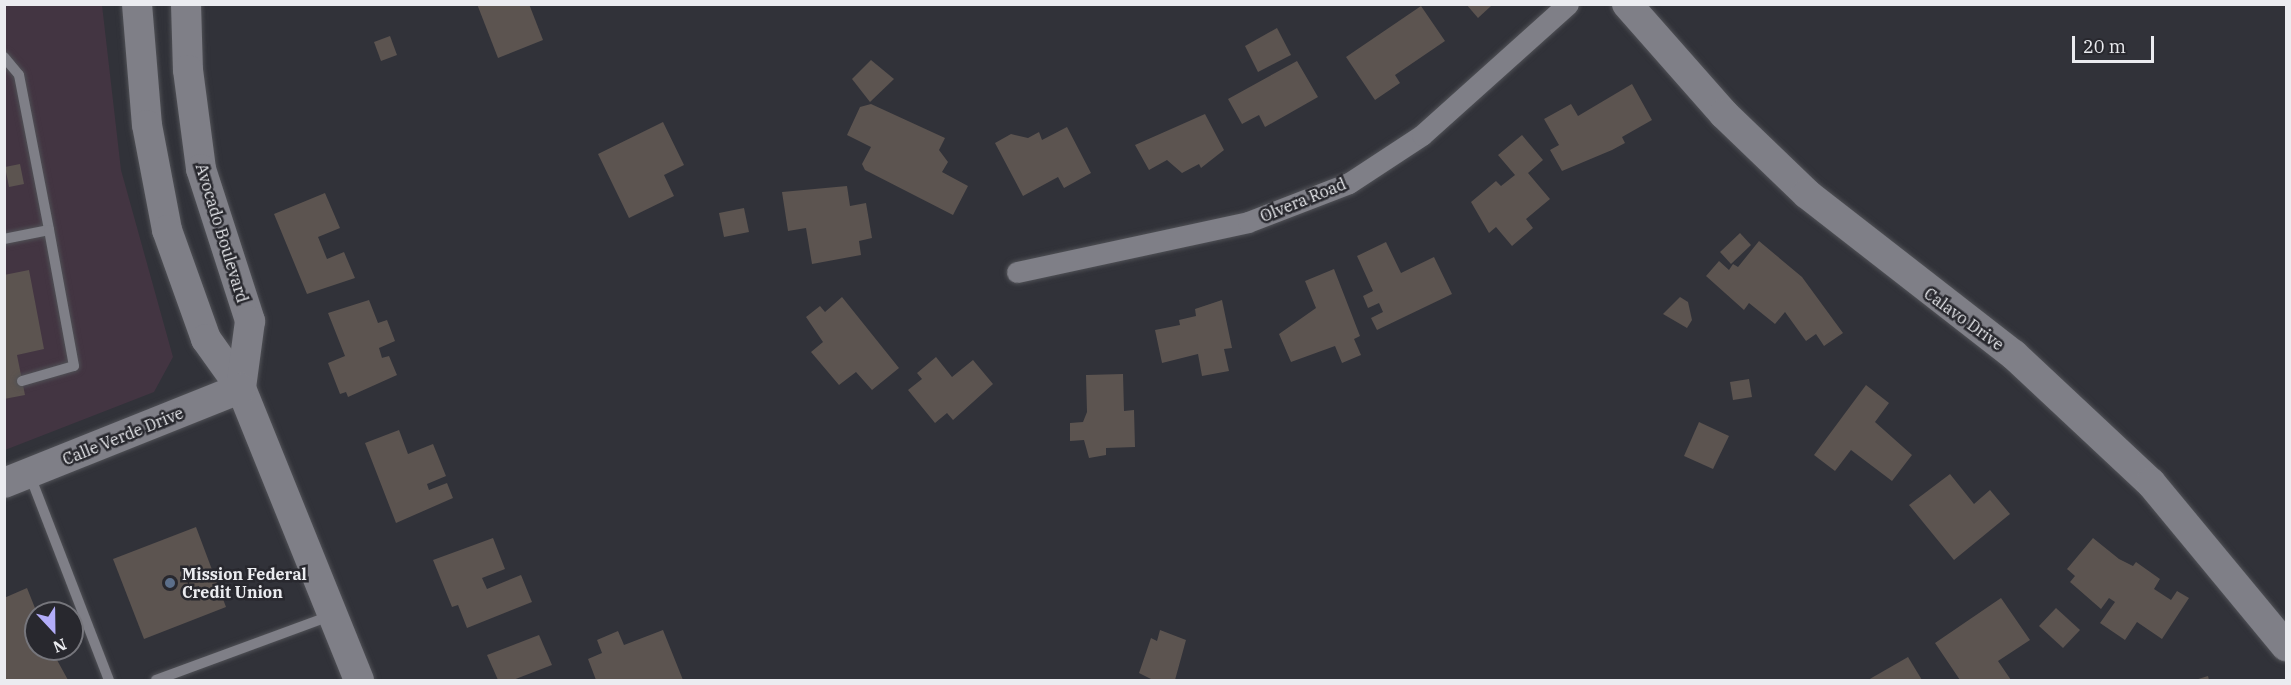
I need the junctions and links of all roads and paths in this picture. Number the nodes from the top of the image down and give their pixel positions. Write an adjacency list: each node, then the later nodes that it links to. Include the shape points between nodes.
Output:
1 (137, 4): 12 (main road, Avocado Boulevard, via 147,125 167,230 206,339)
2 (168, 4): 7 (main road, via 173,92 182,109)
3 (186, 4): 7 (main road, Avocado Boulevard)
4 (1568, 4): 10 (street, Olvera Road, via 1422,135 1350,183 1248,222)
5 (1627, 4): 15 (main road, Calavo Drive, via 1724,114 1807,194 2014,356 2117,450 2198,534)
6 (4, 57): 8 (lane, via 19,75)
7 (194, 116): 12 (main road, Avocado Boulevard, via 201,169 250,321)
8 (49, 230): 9 (lane); 11 (lane, via 74,366)
9 (4, 239)
10 (1017, 272)
11 (22, 381)
12 (241, 388): 13 (main road, Calle Verde Drive); 14 (main road, Avocado Boulevard)
13 (17, 478): 16 (lane)
14 (332, 615): 17 (lane); 18 (main road, Avocado Boulevard)
15 (2283, 633)
16 (109, 681)
17 (156, 681)
18 (359, 681)

